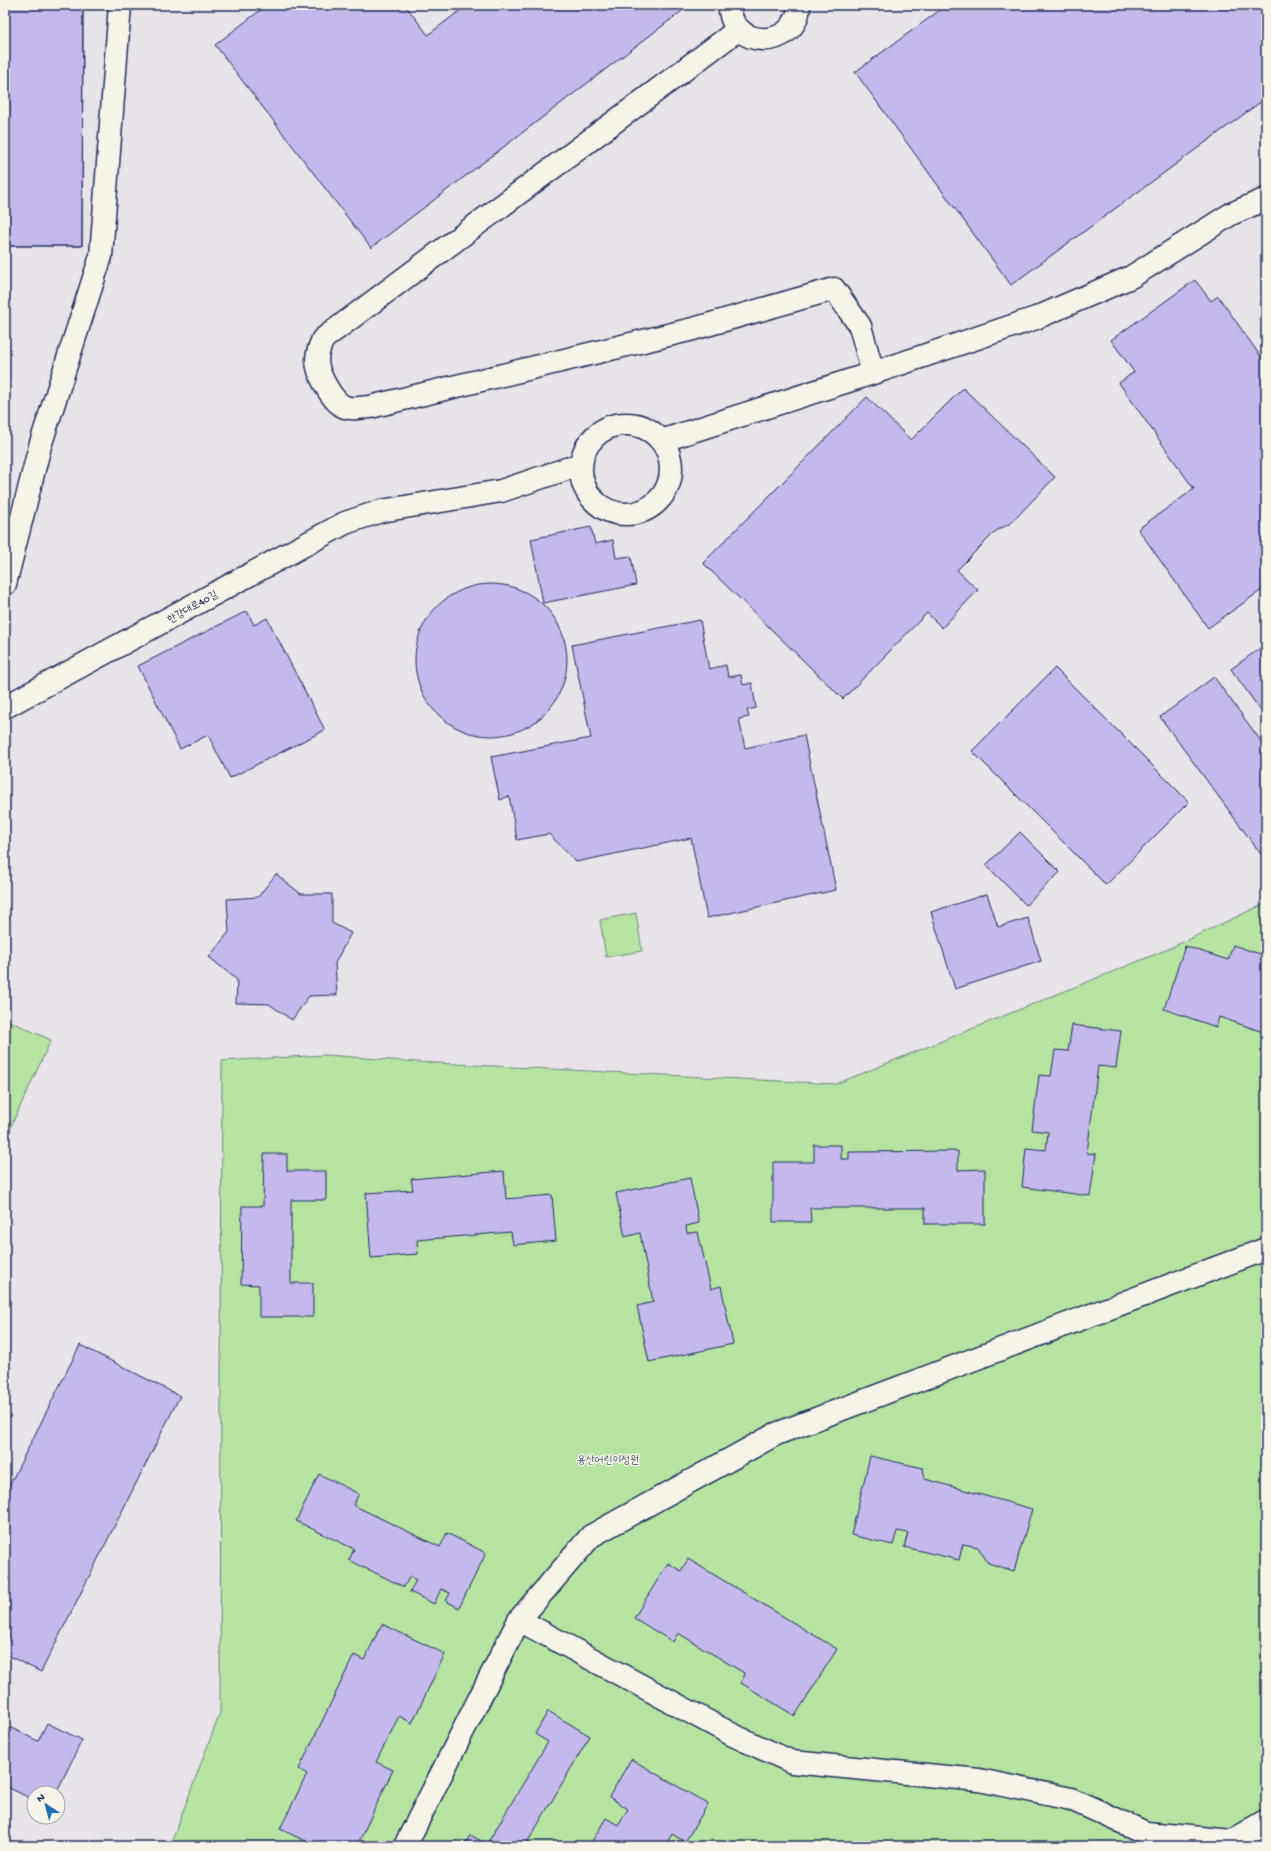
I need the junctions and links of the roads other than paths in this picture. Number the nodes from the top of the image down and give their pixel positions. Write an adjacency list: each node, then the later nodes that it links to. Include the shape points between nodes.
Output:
1 (120, 5): 9 (street, via 101,256 40,446)
2 (730, 5): 4 (street, via 733,20)
3 (799, 5): 4 (street, via 794,23 788,31 778,37 768,40 757,39 747,36)
4 (739, 28): 6 (street, via 323,339 318,350 320,372 330,392 344,406 370,407 693,329 834,289 860,326)
5 (1266, 199): 6 (street, via 1232,214 1131,277 1036,318)
6 (873, 373): 7 (street)
7 (661, 440): 8 (street, via 643,427 629,424 614,425 601,431 590,441); 8 (street, via 670,460 671,475 667,489 658,501 646,510 616,514 602,508 590,498 583,484)
8 (581, 464): 10 (street, 한강대로40길, via 501,491 381,511 345,523)
9 (5, 584)
10 (5, 707)
11 (1266, 1249): 12 (street, via 776,1434 591,1536)
12 (519, 1620): 14 (street, via 733,1735 792,1762 979,1780 1071,1799 1146,1832); 15 (street)
13 (1266, 1822): 14 (street)
14 (1230, 1843)
15 (405, 1846)

